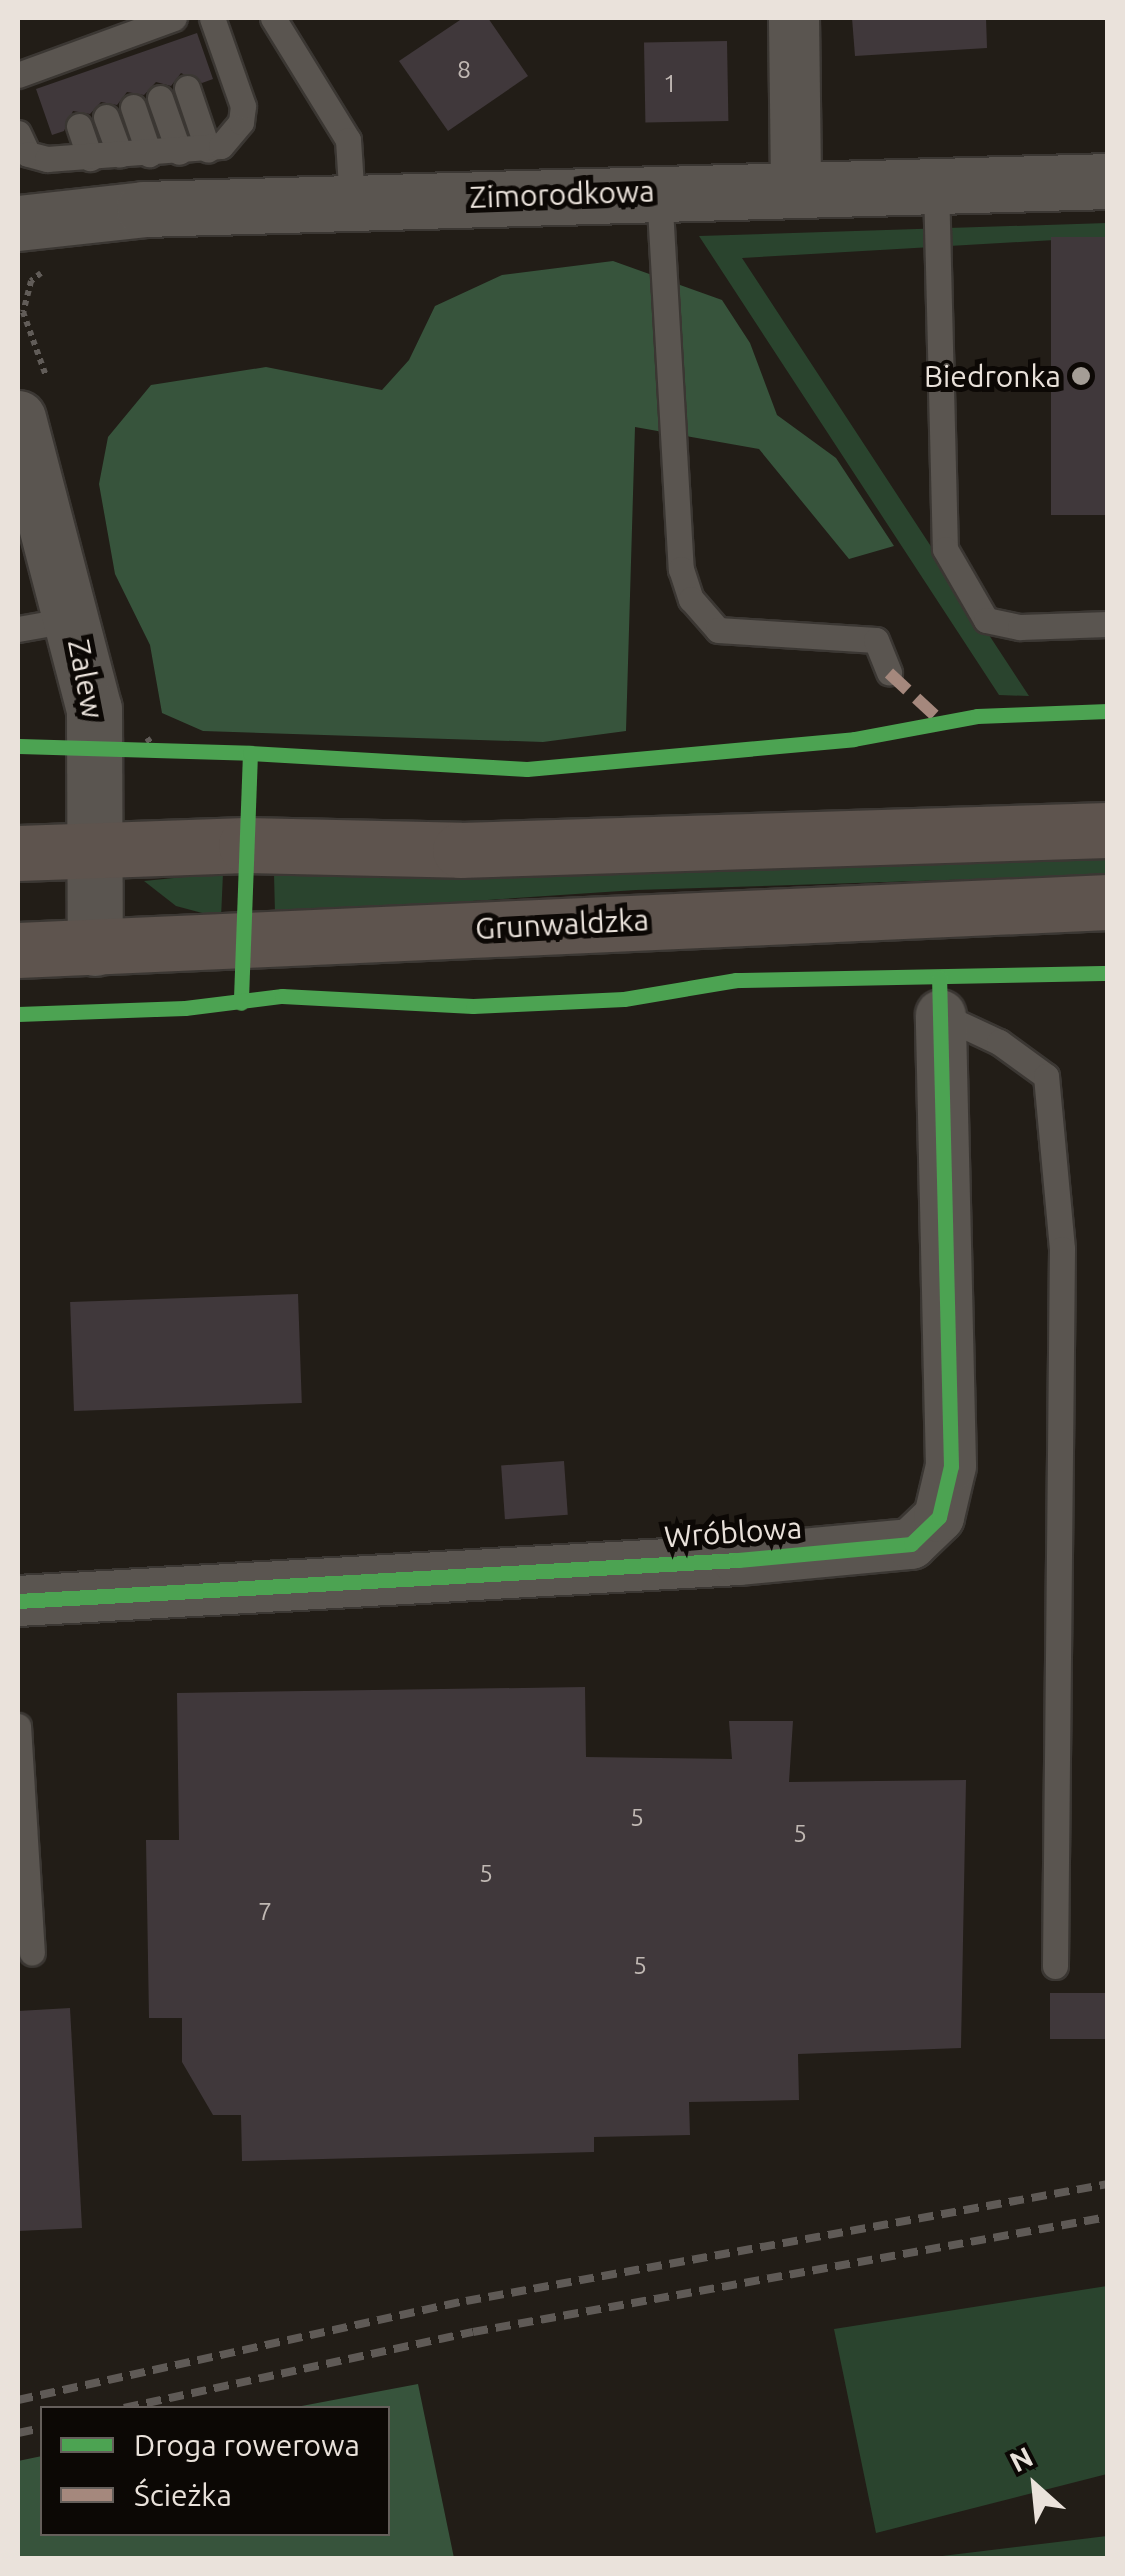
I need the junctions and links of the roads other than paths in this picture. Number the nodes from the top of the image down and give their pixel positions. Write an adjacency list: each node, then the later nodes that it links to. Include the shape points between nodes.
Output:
1 (212, 18): 12 (lane, via 243,106 233,135)
2 (273, 18): 20 (lane, via 348,140)
3 (794, 18): 18 (street)
4 (169, 27): 5 (lane, via 60,69)
5 (18, 74)
6 (187, 88): 12 (lane)
7 (160, 98): 13 (lane)
8 (133, 107): 14 (lane)
9 (106, 116): 14 (lane)
10 (80, 126): 15 (lane)
11 (18, 133): 15 (lane, via 37,158)
12 (208, 150): 13 (lane)
13 (179, 152): 14 (lane)
14 (137, 155): 15 (lane); 21 (lane)
15 (90, 158)
16 (1108, 180): 17 (street, Zimorodkowa)
17 (936, 184): 18 (street, Zimorodkowa); 25 (lane, via 945,550 986,620 1020,627)
18 (796, 187): 19 (street, Zimorodkowa)
19 (658, 191): 20 (street, Zimorodkowa); 27 (lane, via 681,569 691,599 718,630 876,640)
20 (352, 202): 21 (street, Zimorodkowa)
21 (144, 210): 22 (street, Zimorodkowa)
22 (18, 222)
23 (18, 418): 24 (street, Zalew)
24 (74, 619): 26 (lane); 29 (street, Zalew, via 98,752)
25 (1108, 624)
26 (18, 628)
27 (890, 673)
28 (1108, 830): 29 (main road, via 460,850)
29 (97, 850): 30 (main road); 34 (street, Zalew)
30 (18, 853)
31 (1108, 902): 32 (main road, Grunwaldzka)
32 (1052, 904): 33 (lane); 34 (main road, Grunwaldzka)
33 (1108, 926)
34 (95, 948): 35 (main road, Grunwaldzka)
35 (18, 950)
36 (941, 1014): 37 (street, Wróblowa, via 951,1466 939,1517 911,1544 738,1560); 40 (lane, via 999,1042 1046,1076 1062,1249)
37 (18, 1600)
38 (18, 1726): 39 (lane)
39 (32, 1953)
40 (1055, 1966)

